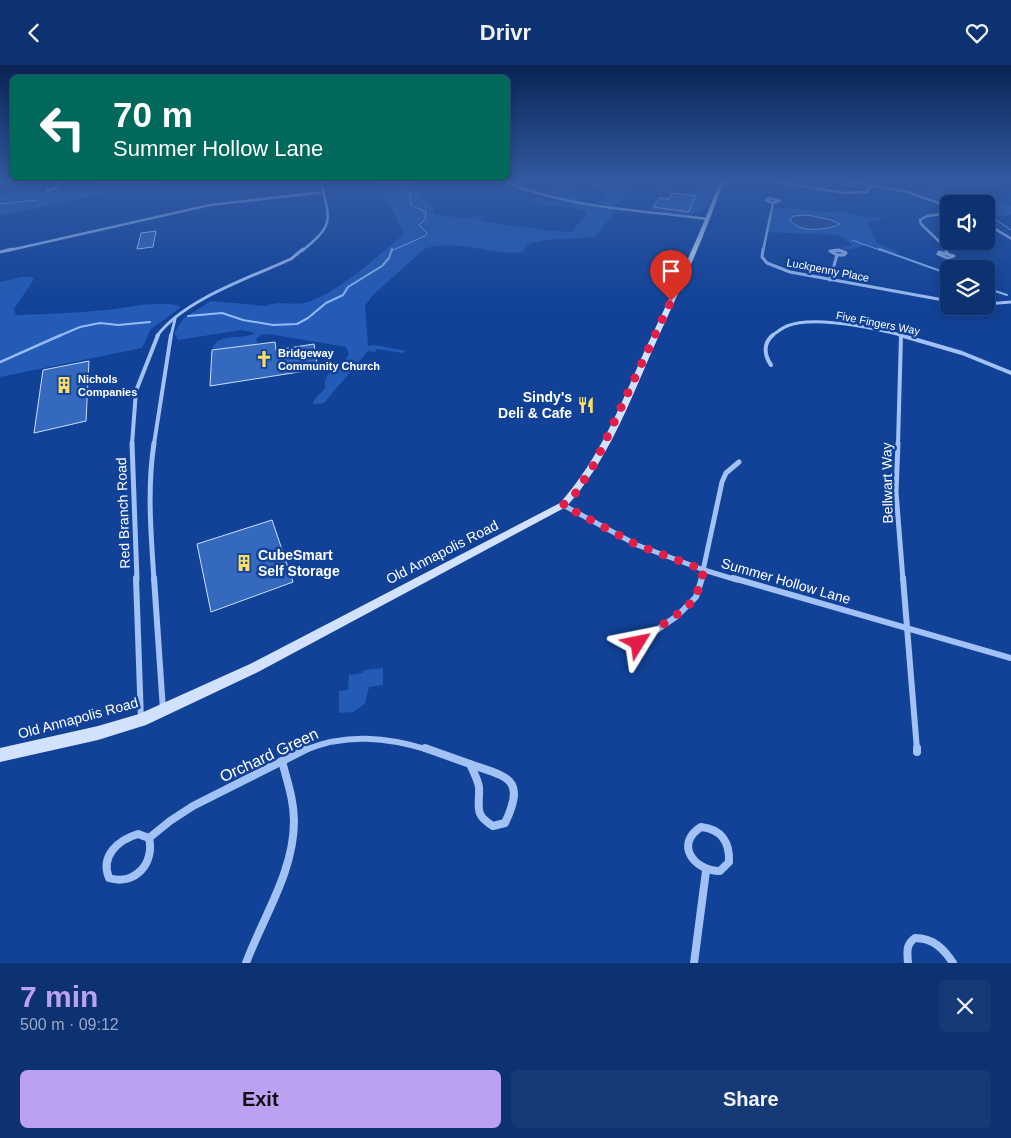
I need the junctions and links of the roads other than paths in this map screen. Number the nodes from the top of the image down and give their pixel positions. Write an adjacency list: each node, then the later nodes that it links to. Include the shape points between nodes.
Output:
1 (126, 224): 10 (street)
2 (327, 224): 17 (street, Red Branch Road, via 314,243 291,259 205,298)
3 (705, 224): 22 (main road, Old Annapolis Road, via 610,433 584,481)
4 (768, 224): 13 (street, Luckpenny Place, via 762,253 764,259 782,270)
5 (921, 224): 8 (street)
6 (995, 229): 7 (street)
7 (1011, 239)
8 (940, 242)
9 (946, 250): 11 (street)
10 (0, 252)
11 (947, 253)
12 (837, 255): 12 (street, via 844,255 846,253 836,249 830,251); 13 (street)
13 (830, 280): 14 (street, Luckpenny Place)
14 (940, 299)
15 (1011, 302): 16 (street)
16 (995, 303)
17 (176, 317): 27 (street, Red Branch Road, via 170,329 151,462 149,508); 28 (street, Red Branch Road, via 165,325 153,343 136,391 132,418)
18 (901, 336): 19 (street, Five Fingers Way, via 838,324 794,324 769,338 765,353); 20 (street, Five Fingers Way, via 967,354); 24 (street, Bellwart Way, via 896,492)
19 (771, 365)
20 (1011, 373)
21 (739, 462): 23 (street, via 726,473 722,482)
22 (563, 505): 23 (street, Summer Hollow Lane, via 637,545); 27 (main road, Old Annapolis Road, via 254,668)
23 (704, 570): 24 (street, Summer Hollow Lane); 25 (street, via 696,597 687,607)
24 (907, 629): 26 (street, Summer Hollow Lane); 29 (street, Bellwart Way)
25 (638, 643)
26 (1011, 658)
27 (163, 710): 28 (main road, Old Annapolis Road)
28 (141, 720): 30 (main road, Old Annapolis Road)
29 (917, 752)
30 (0, 755)
31 (282, 761): 32 (street, Orchard Green, via 320,744 357,738 415,746); 33 (street, Orchard Green, via 173,818); 35 (street, via 292,798 293,841 280,888)
32 (470, 764): 32 (street, Orchard Green, via 480,785 478,808 482,819 493,826 505,823 513,796 510,780)
33 (149, 838): 33 (street, via 138,834 124,839 111,851 106,866 110,878 122,881 138,874 150,859 152,844)
34 (706, 871): 34 (street, via 720,871 729,862 730,855 721,834 701,827 691,833 688,846 694,861); 36 (street)
35 (246, 963)
36 (694, 963)
37 (908, 963): 38 (street, via 907,945 916,937 939,945)
38 (953, 963)

